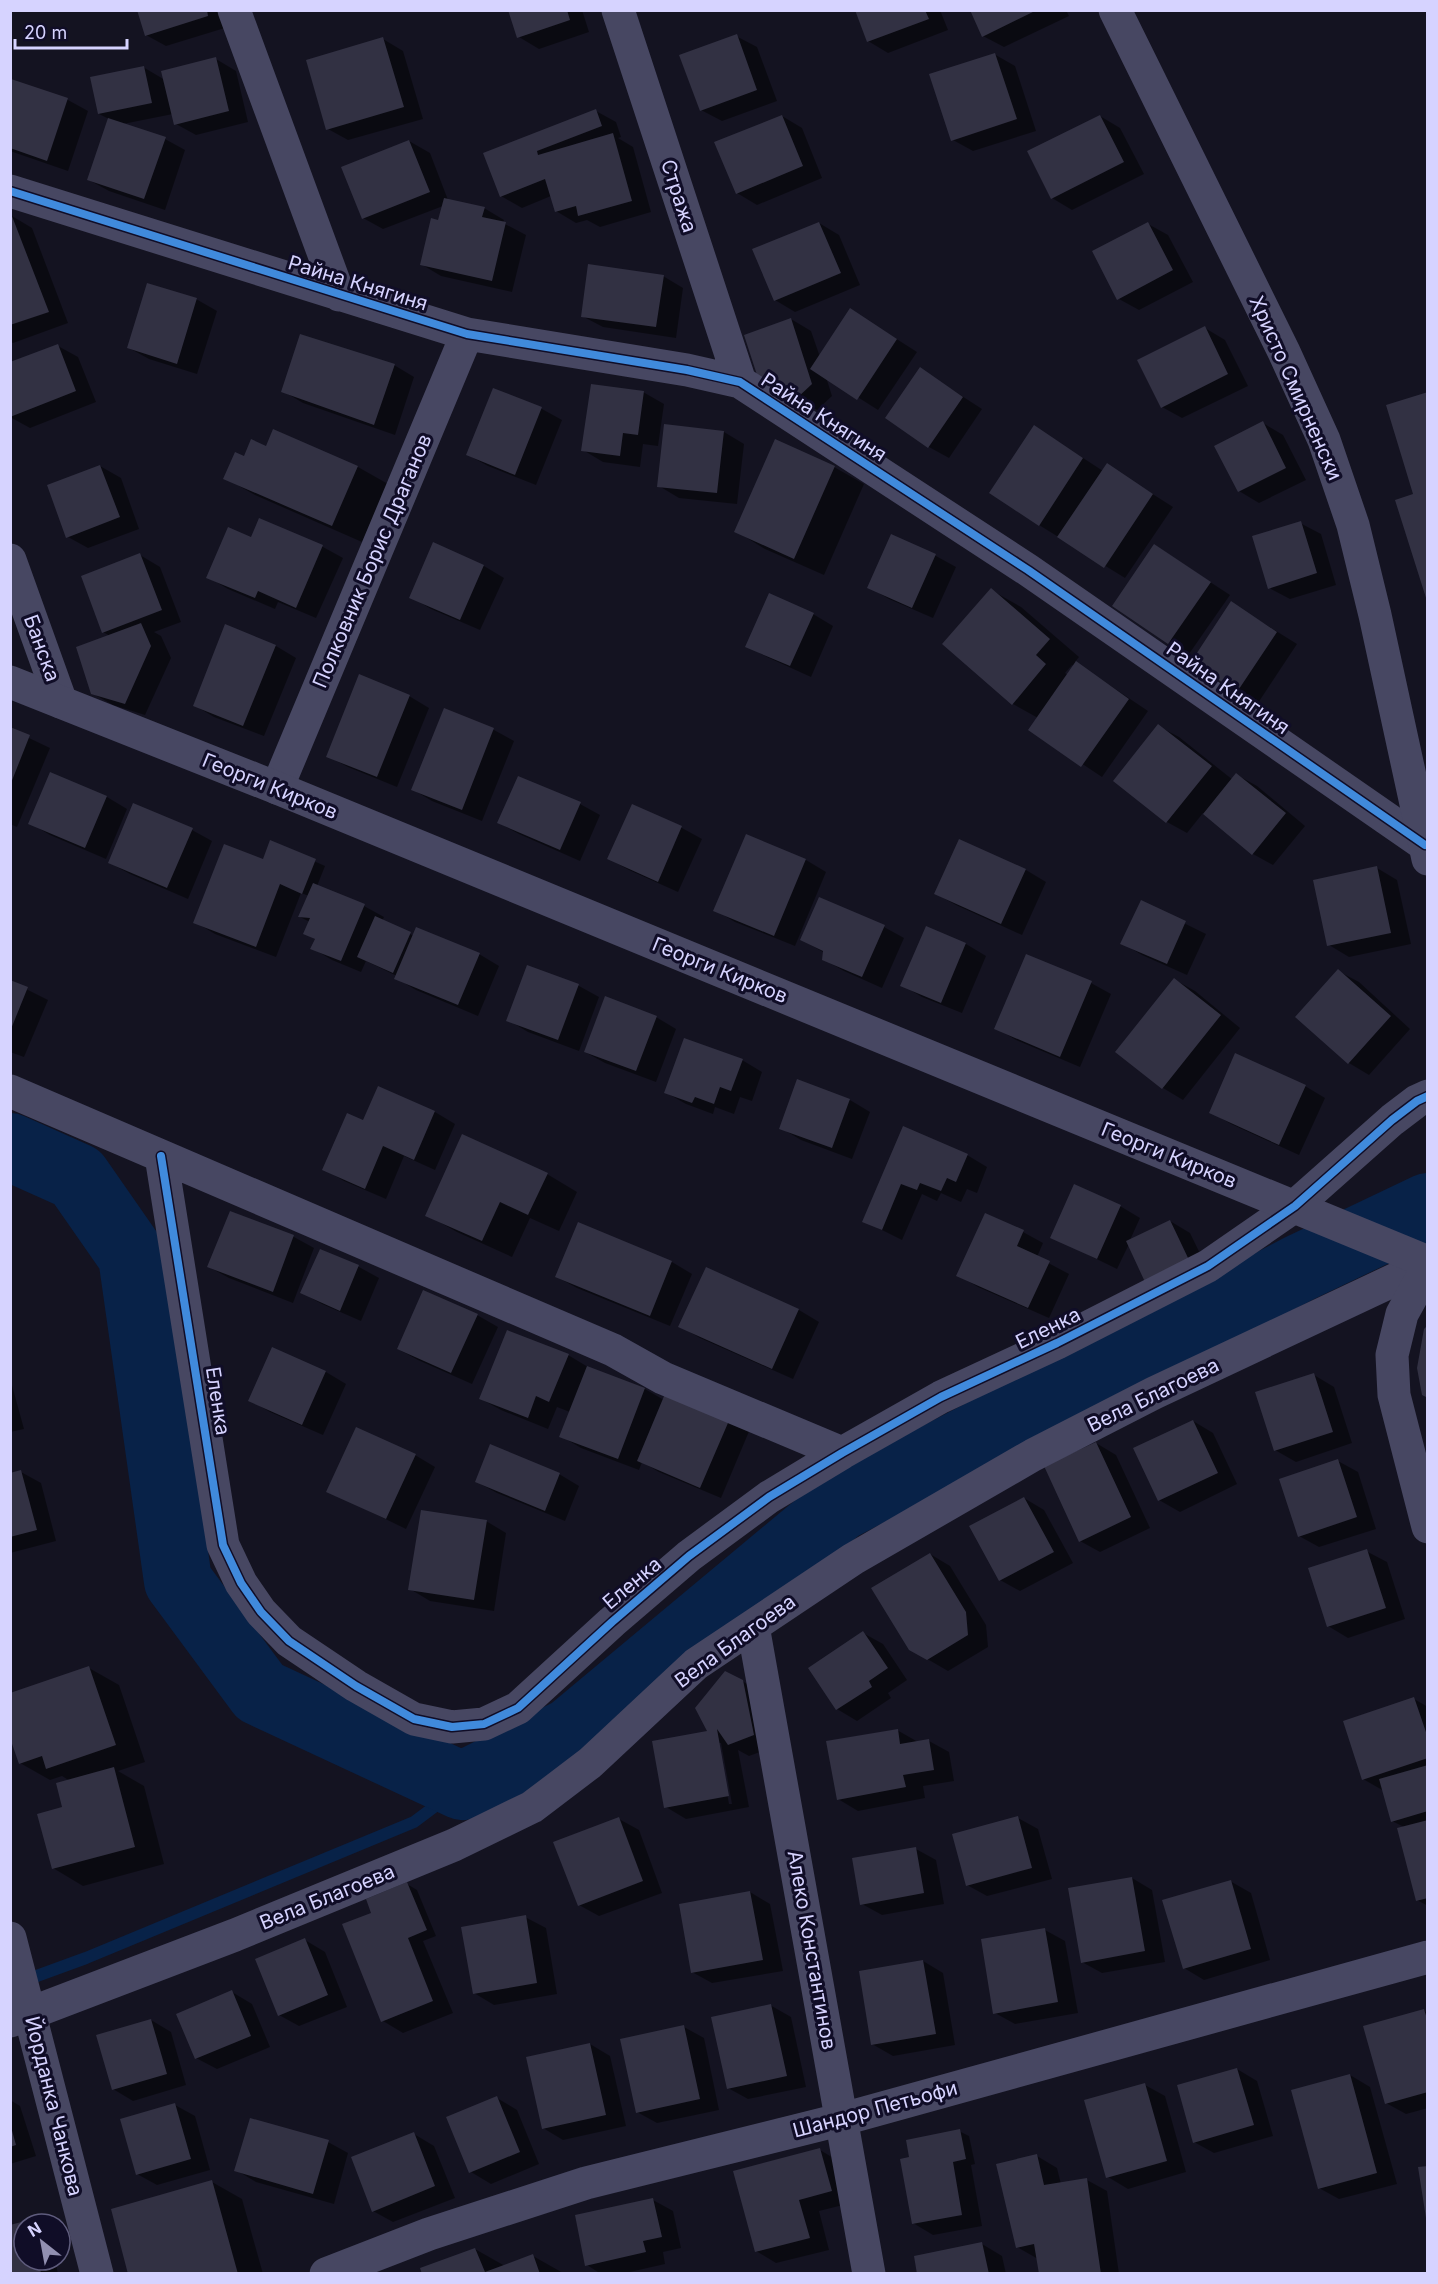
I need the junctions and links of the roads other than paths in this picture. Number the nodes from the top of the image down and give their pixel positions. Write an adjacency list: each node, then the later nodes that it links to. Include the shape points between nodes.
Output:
1 (234, 10): 5 (street)
2 (618, 10): 7 (street, Стража)
3 (1115, 10): 12 (street, Христо Смирненски, via 1324,440 1356,536)
4 (10, 191): 5 (street, Райна Княгиня)
5 (339, 295): 6 (street, Райна Княгиня)
6 (467, 334): 7 (street, Райна Княгиня); 11 (street, Полковник Борис Драганов)
7 (740, 382): 12 (street, Райна Княгиня, via 1028,570)
8 (10, 560): 10 (street, Банска)
9 (10, 682): 10 (street, Георги Кирков)
10 (61, 702): 11 (street, Георги Кирков)
11 (277, 788): 16 (street, Георги Кирков)
12 (1426, 852)
13 (10, 1091): 15 (street)
14 (1428, 1096): 16 (street, Еленка, via 1392,1120)
15 (161, 1156): 18 (street, via 602,1345 663,1378); 18 (street, Еленка, via 223,1545 241,1583 261,1612 289,1641 414,1719 452,1727 484,1724 518,1708 689,1556 769,1497)
16 (1295, 1206): 17 (street, Георги Кирков); 18 (street, Еленка, via 1208,1266 942,1397)
17 (1420, 1261): 19 (street, via 1392,1355 1394,1395); 20 (street, Вела Благоева, via 1033,1455 853,1559)
18 (842, 1453)
19 (1428, 1527)
20 (753, 1626): 23 (street, Вела Благоева, via 696,1664 590,1763 532,1807 454,1845 236,1935); 24 (street, Алеко Константинов)
21 (12, 1942): 23 (street, Йорданка Чанкова)
22 (1428, 1957): 24 (street, Шандор Петьофи)
23 (22, 2009): 25 (street, Йорданка Чанкова)
24 (843, 2119): 26 (street, Шандор Петьофи, via 586,2183 429,2234); 27 (street, Алеко Константинов)
25 (97, 2274)
26 (326, 2274)
27 (869, 2274)

